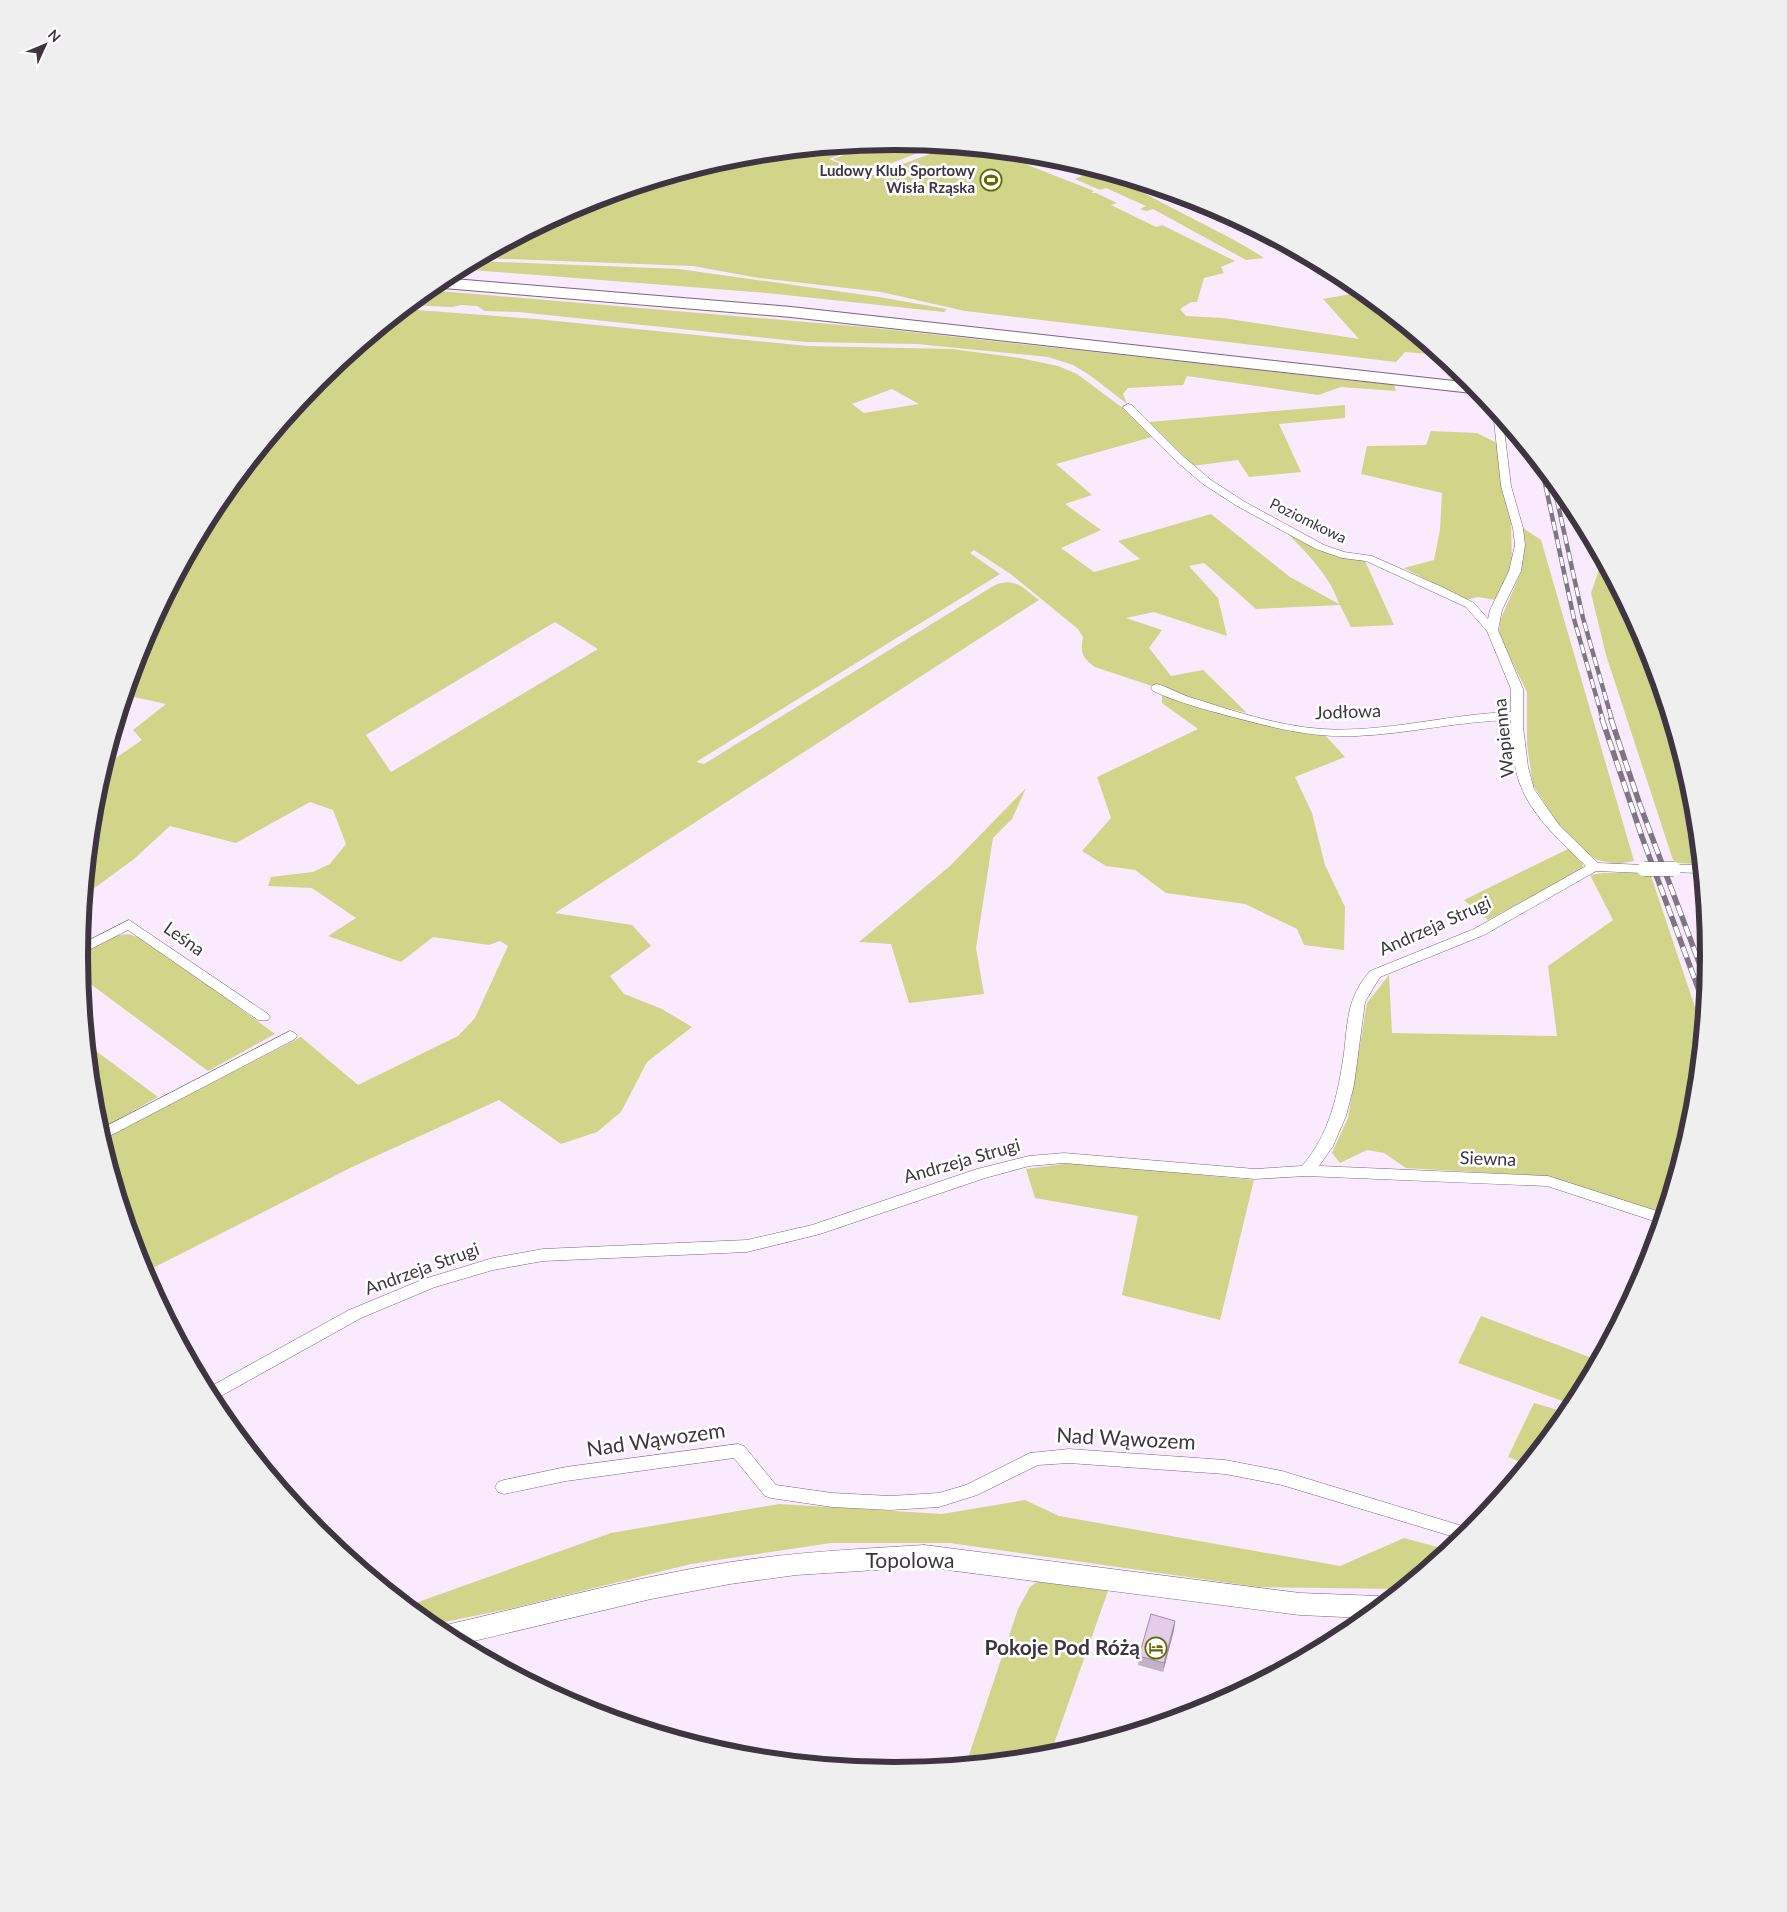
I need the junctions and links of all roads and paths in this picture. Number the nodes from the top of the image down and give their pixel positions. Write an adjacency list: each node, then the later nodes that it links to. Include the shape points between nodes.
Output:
1 (463, 275): 3 (highway, via 793,303)
2 (449, 284): 3 (highway, via 791,312)
3 (1408, 376): 4 (highway); 5 (highway)
4 (1453, 377)
5 (1463, 386)
6 (1128, 407): 9 (street, Poziomkowa, via 1180,459 1241,504 1320,547 1342,555 1368,558)
7 (1498, 424): 8 (street, via 1506,486 1520,545 1515,571)
8 (1499, 604): 9 (street); 10 (street)
9 (1470, 605): 10 (street, Poziomkowa)
10 (1492, 630): 12 (street, Wapienna, via 1517,690)
11 (1156, 688): 12 (street, Jodłowa, via 1275,725 1318,732)
12 (1516, 716): 13 (street, Wapienna, via 1528,789 1554,828)
13 (1594, 867): 14 (street, bridge); 19 (street, Andrzeja Strugi, via 1479,932 1375,974 1356,1004 1341,1107 1319,1158)
14 (1695, 869)
15 (88, 946): 16 (street, Leśna, via 129,924)
16 (263, 1017)
17 (290, 1036): 18 (street)
18 (107, 1131)
19 (1306, 1171): 20 (street, Siewna, via 1548,1181); 21 (street, Andrzeja Strugi, via 1247,1173 1064,1158 1029,1161 982,1173 814,1230 747,1246 543,1254 493,1264 430,1283 355,1314)
20 (1656, 1216)
21 (215, 1392)
22 (504, 1487): 23 (street, Nad Wąwozem, via 566,1474 738,1451 772,1491 832,1500 890,1503 939,1500 971,1490 1036,1458 1069,1456 1225,1467 1282,1478)
23 (1458, 1531)
24 (1368, 1607): 25 (street, Topolowa, via 1300,1604 924,1556 796,1564 730,1573)
25 (457, 1633)

